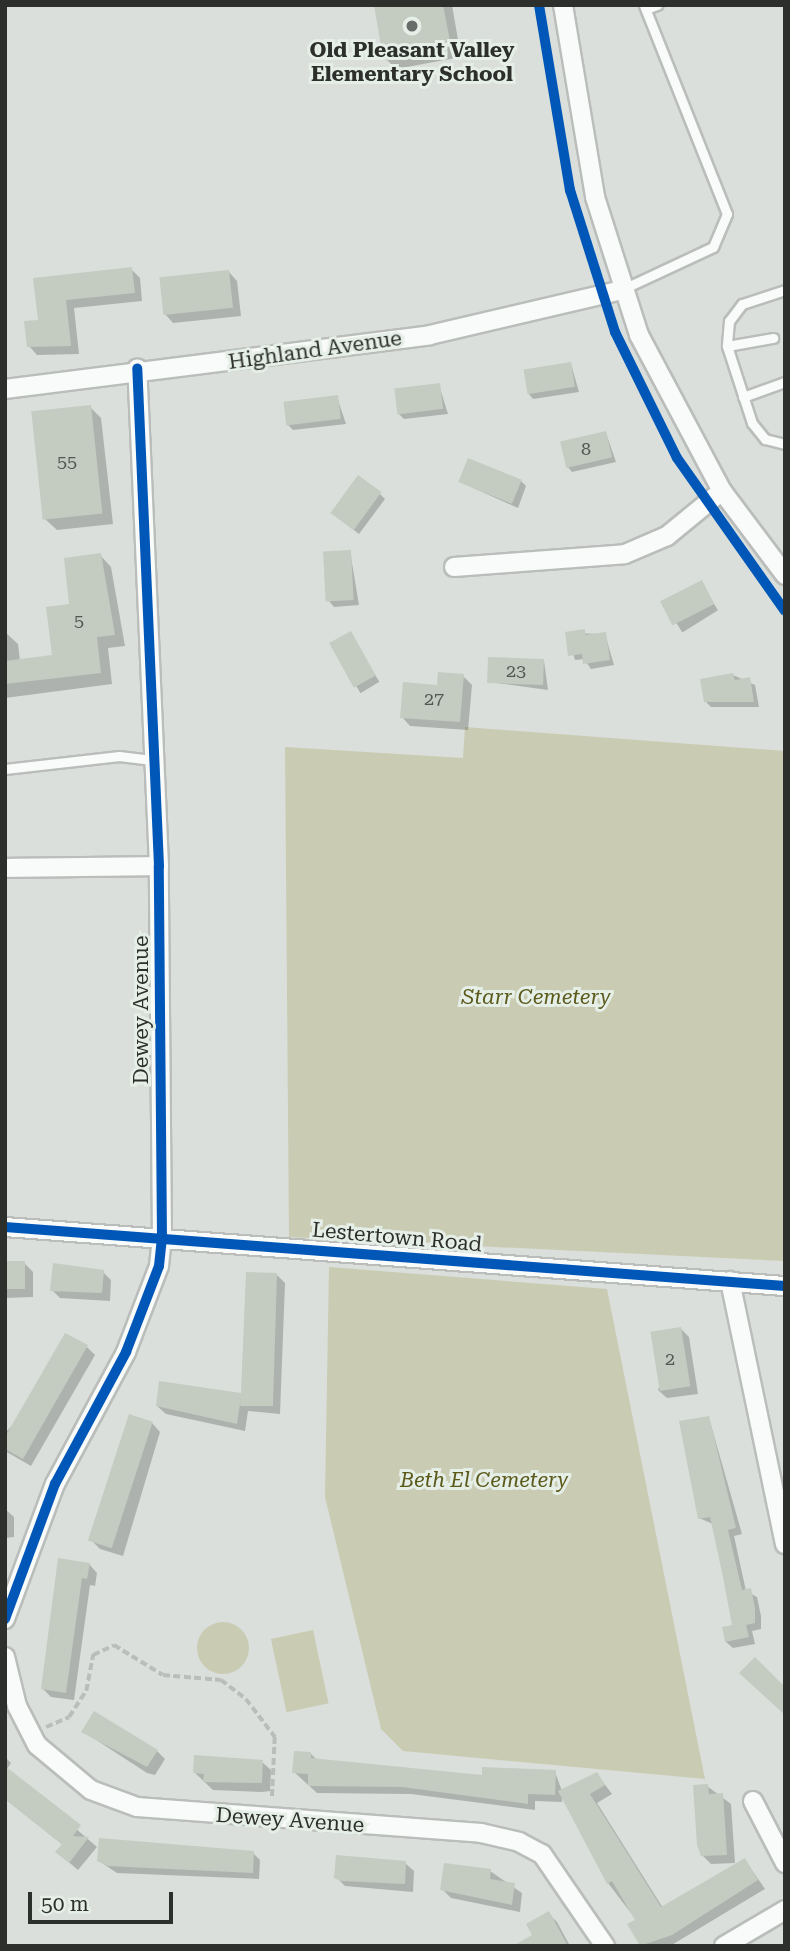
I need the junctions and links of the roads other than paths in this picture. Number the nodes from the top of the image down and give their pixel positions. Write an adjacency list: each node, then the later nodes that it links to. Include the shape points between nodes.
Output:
1 (563, 5): 4 (street, via 595,197)
2 (657, 5): 3 (lane)
3 (645, 7): 4 (lane, via 727,214 713,247)
4 (622, 290): 8 (street, Highland Avenue, via 430,335); 13 (street)
5 (785, 290): 7 (lane, via 742,304 729,321)
6 (774, 338): 7 (lane)
7 (727, 346): 11 (lane)
8 (137, 368): 10 (street, Highland Avenue); 16 (street, Dewey Avenue)
9 (785, 382): 11 (lane)
10 (5, 389)
11 (743, 397): 12 (lane, via 765,439)
12 (785, 444)
13 (722, 491): 14 (street, via 667,536 625,554); 15 (street)
14 (454, 567)
15 (785, 575)
16 (154, 760): 17 (lane, via 119,756); 18 (street, Dewey Avenue)
17 (5, 769)
18 (159, 866): 19 (street); 21 (street, Dewey Avenue)
19 (5, 868)
20 (5, 1227): 21 (street, Lestertown Road)
21 (162, 1238): 22 (street, Lestertown Road); 25 (street, Dewey Avenue, via 159,1266 126,1352 55,1484)
22 (730, 1281): 23 (street, Lestertown Road); 24 (street)
23 (785, 1286)
24 (785, 1544)
25 (5, 1619)
26 (5, 1657): 30 (street, Dewey Avenue, via 37,1745 91,1790 137,1807 481,1833 519,1842 542,1854)
27 (753, 1801): 28 (street)
28 (785, 1863)
29 (785, 1910): 31 (street)
30 (605, 1946)
31 (724, 1946)

